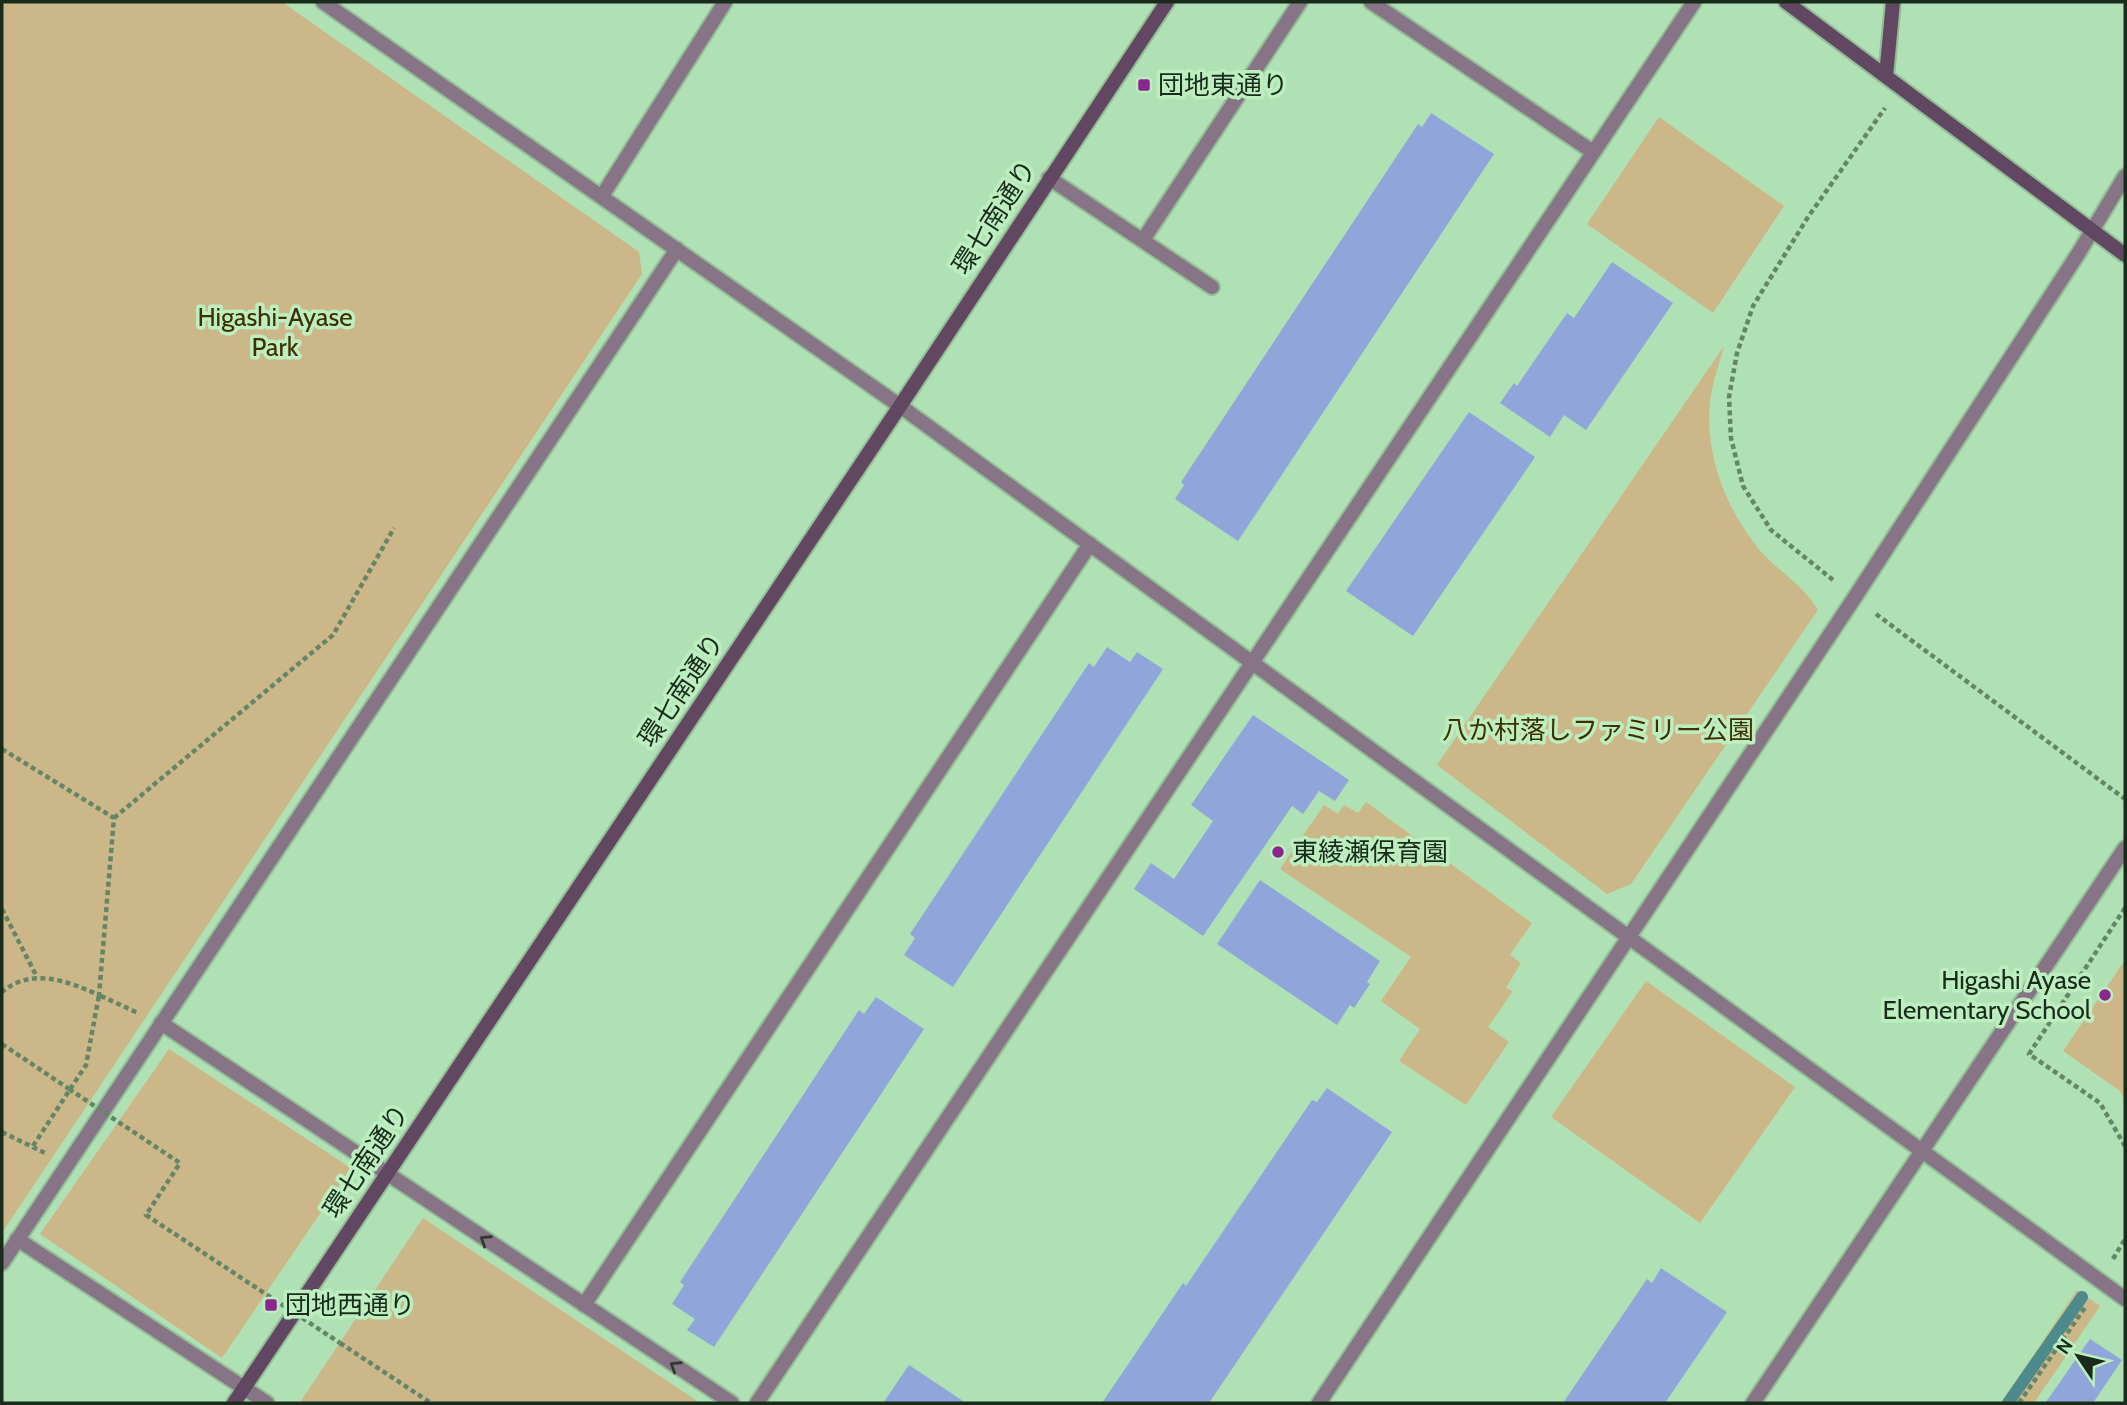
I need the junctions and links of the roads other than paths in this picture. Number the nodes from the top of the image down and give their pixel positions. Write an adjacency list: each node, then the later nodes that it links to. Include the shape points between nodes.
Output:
1 (323, 2): 13 (street)
2 (725, 2): 13 (street)
3 (1167, 2): 12 (street, 環七南通り)
4 (1300, 2): 15 (street)
5 (1371, 2): 10 (street)
6 (1694, 2): 10 (street)
7 (1786, 2): 9 (street)
8 (1893, 2): 9 (street)
9 (1886, 76): 14 (street)
10 (1593, 152): 21 (street)
11 (2125, 176): 14 (street)
12 (1049, 178): 15 (street); 19 (street, 環七南通り)
13 (602, 196): 16 (street)
14 (2093, 231): 17 (street); 23 (street)
15 (1143, 240): 18 (street)
16 (677, 249): 19 (street); 24 (street)
17 (2125, 255)
18 (1212, 287)
19 (900, 406): 20 (street); 26 (street, 環七南通り)
20 (1090, 544): 21 (street); 30 (street)
21 (1253, 662): 23 (street); 35 (street)
22 (2125, 848): 25 (street)
23 (1630, 938): 25 (street); 36 (street)
24 (161, 1023): 26 (street); 27 (street)
25 (1921, 1152): 29 (street); 37 (street)
26 (387, 1175): 30 (street, one-way to 26); 31 (street, 環七南通り)
27 (17, 1239): 28 (street); 31 (street)
28 (2, 1263)
29 (2125, 1299)
30 (584, 1306): 34 (street, one-way to 30)
31 (244, 1388): 32 (street, 環七南通り); 33 (street)
32 (234, 1403)
33 (268, 1403)
34 (732, 1403)
35 (757, 1403)
36 (1319, 1403)
37 (1753, 1403)

